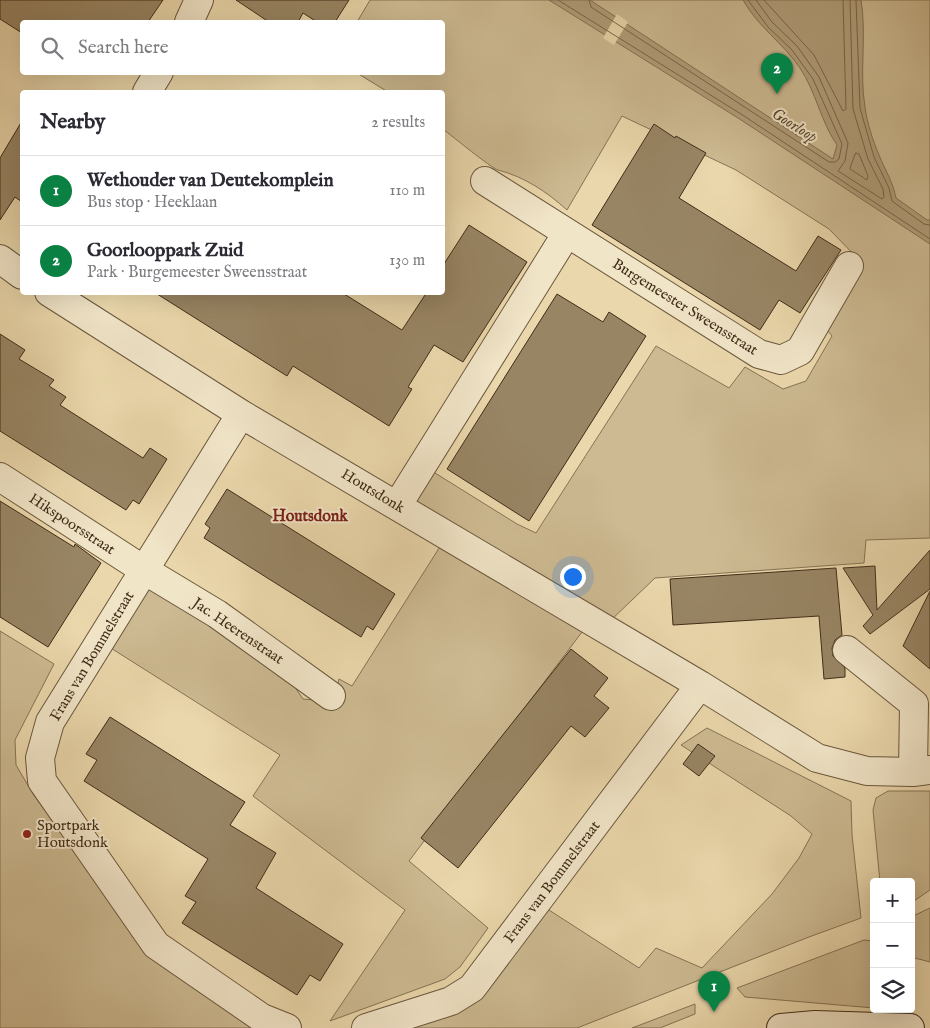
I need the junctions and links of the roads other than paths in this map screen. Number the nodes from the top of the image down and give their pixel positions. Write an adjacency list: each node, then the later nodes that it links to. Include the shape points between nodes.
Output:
1 (198, 0): 2 (street)
2 (189, 20)
3 (157, 75): 4 (street)
4 (148, 90)
5 (485, 181): 6 (street, Burgemeester Sweensstraat)
6 (567, 233): 8 (street, Burgemeester Sweensstraat, via 759,354 781,360 800,351); 13 (street)
7 (0, 259): 9 (street)
8 (849, 266)
9 (20, 274)
10 (54, 295): 11 (street, Houtsdonk)
11 (241, 414): 13 (street, Houtsdonk); 14 (street, Frans van Bommelstraat)
12 (0, 477): 14 (street, Hikspoorsstraat)
13 (397, 506): 16 (street, Houtsdonk)
14 (144, 570): 17 (street, Jac. Heerenstraat, via 217,614); 19 (street, Frans van Bommelstraat, via 50,722 40,758 42,781 156,945 262,1018)
15 (848, 650): 18 (street, via 914,704)
16 (700, 685): 18 (street, Houtsdonk, via 817,758 868,771); 20 (street, Frans van Bommelstraat, via 472,988 451,1001)
17 (331, 696)
18 (921, 771)
19 (288, 1028)
20 (366, 1028)
21 (781, 1028): 22 (street, via 815,1025)
22 (910, 1028)

